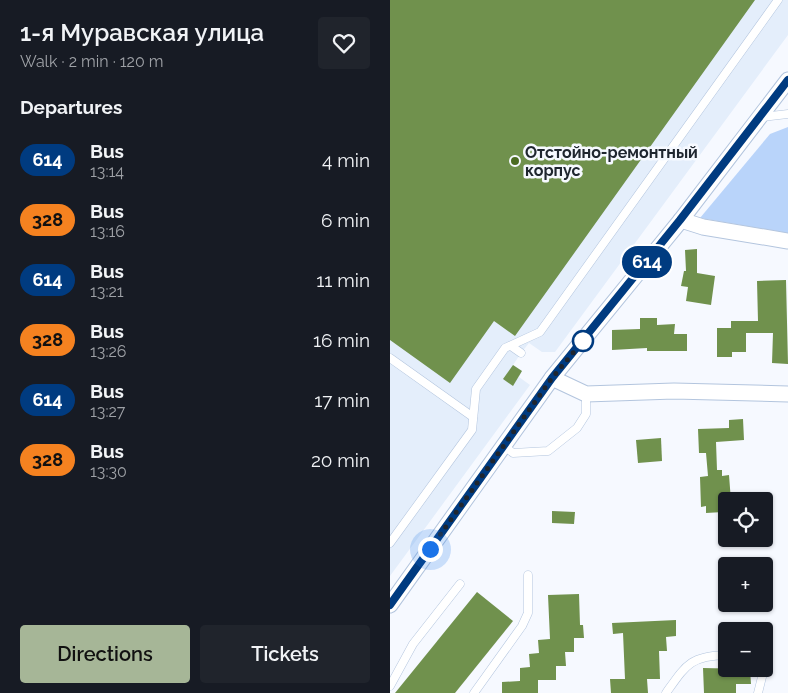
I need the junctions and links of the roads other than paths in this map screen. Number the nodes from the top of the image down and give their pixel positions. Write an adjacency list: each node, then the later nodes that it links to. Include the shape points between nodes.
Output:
1 (778, 0): 7 (lane, via 540,332)
2 (788, 80): 4 (street)
3 (788, 114): 4 (lane)
4 (762, 117): 5 (street)
5 (680, 220): 6 (street); 10 (street)
6 (788, 241)
7 (511, 346): 8 (lane); 13 (lane, via 505,348 476,388)
8 (521, 353)
9 (390, 358): 13 (lane)
10 (552, 378): 11 (street); 14 (street)
11 (586, 394): 12 (street, via 674,391); 14 (lane, via 586,414 577,428 548,451 514,453)
12 (788, 394)
13 (474, 417): 15 (lane, via 472,430)
14 (503, 446): 18 (street)
15 (390, 544)
16 (528, 575): 22 (lane, via 528,613)
17 (460, 584): 21 (lane, via 413,644)
18 (390, 605)
19 (718, 655): 23 (lane, via 690,662)
20 (764, 677): 24 (lane)
21 (390, 686)
22 (474, 693)
23 (666, 693)
24 (758, 693)

